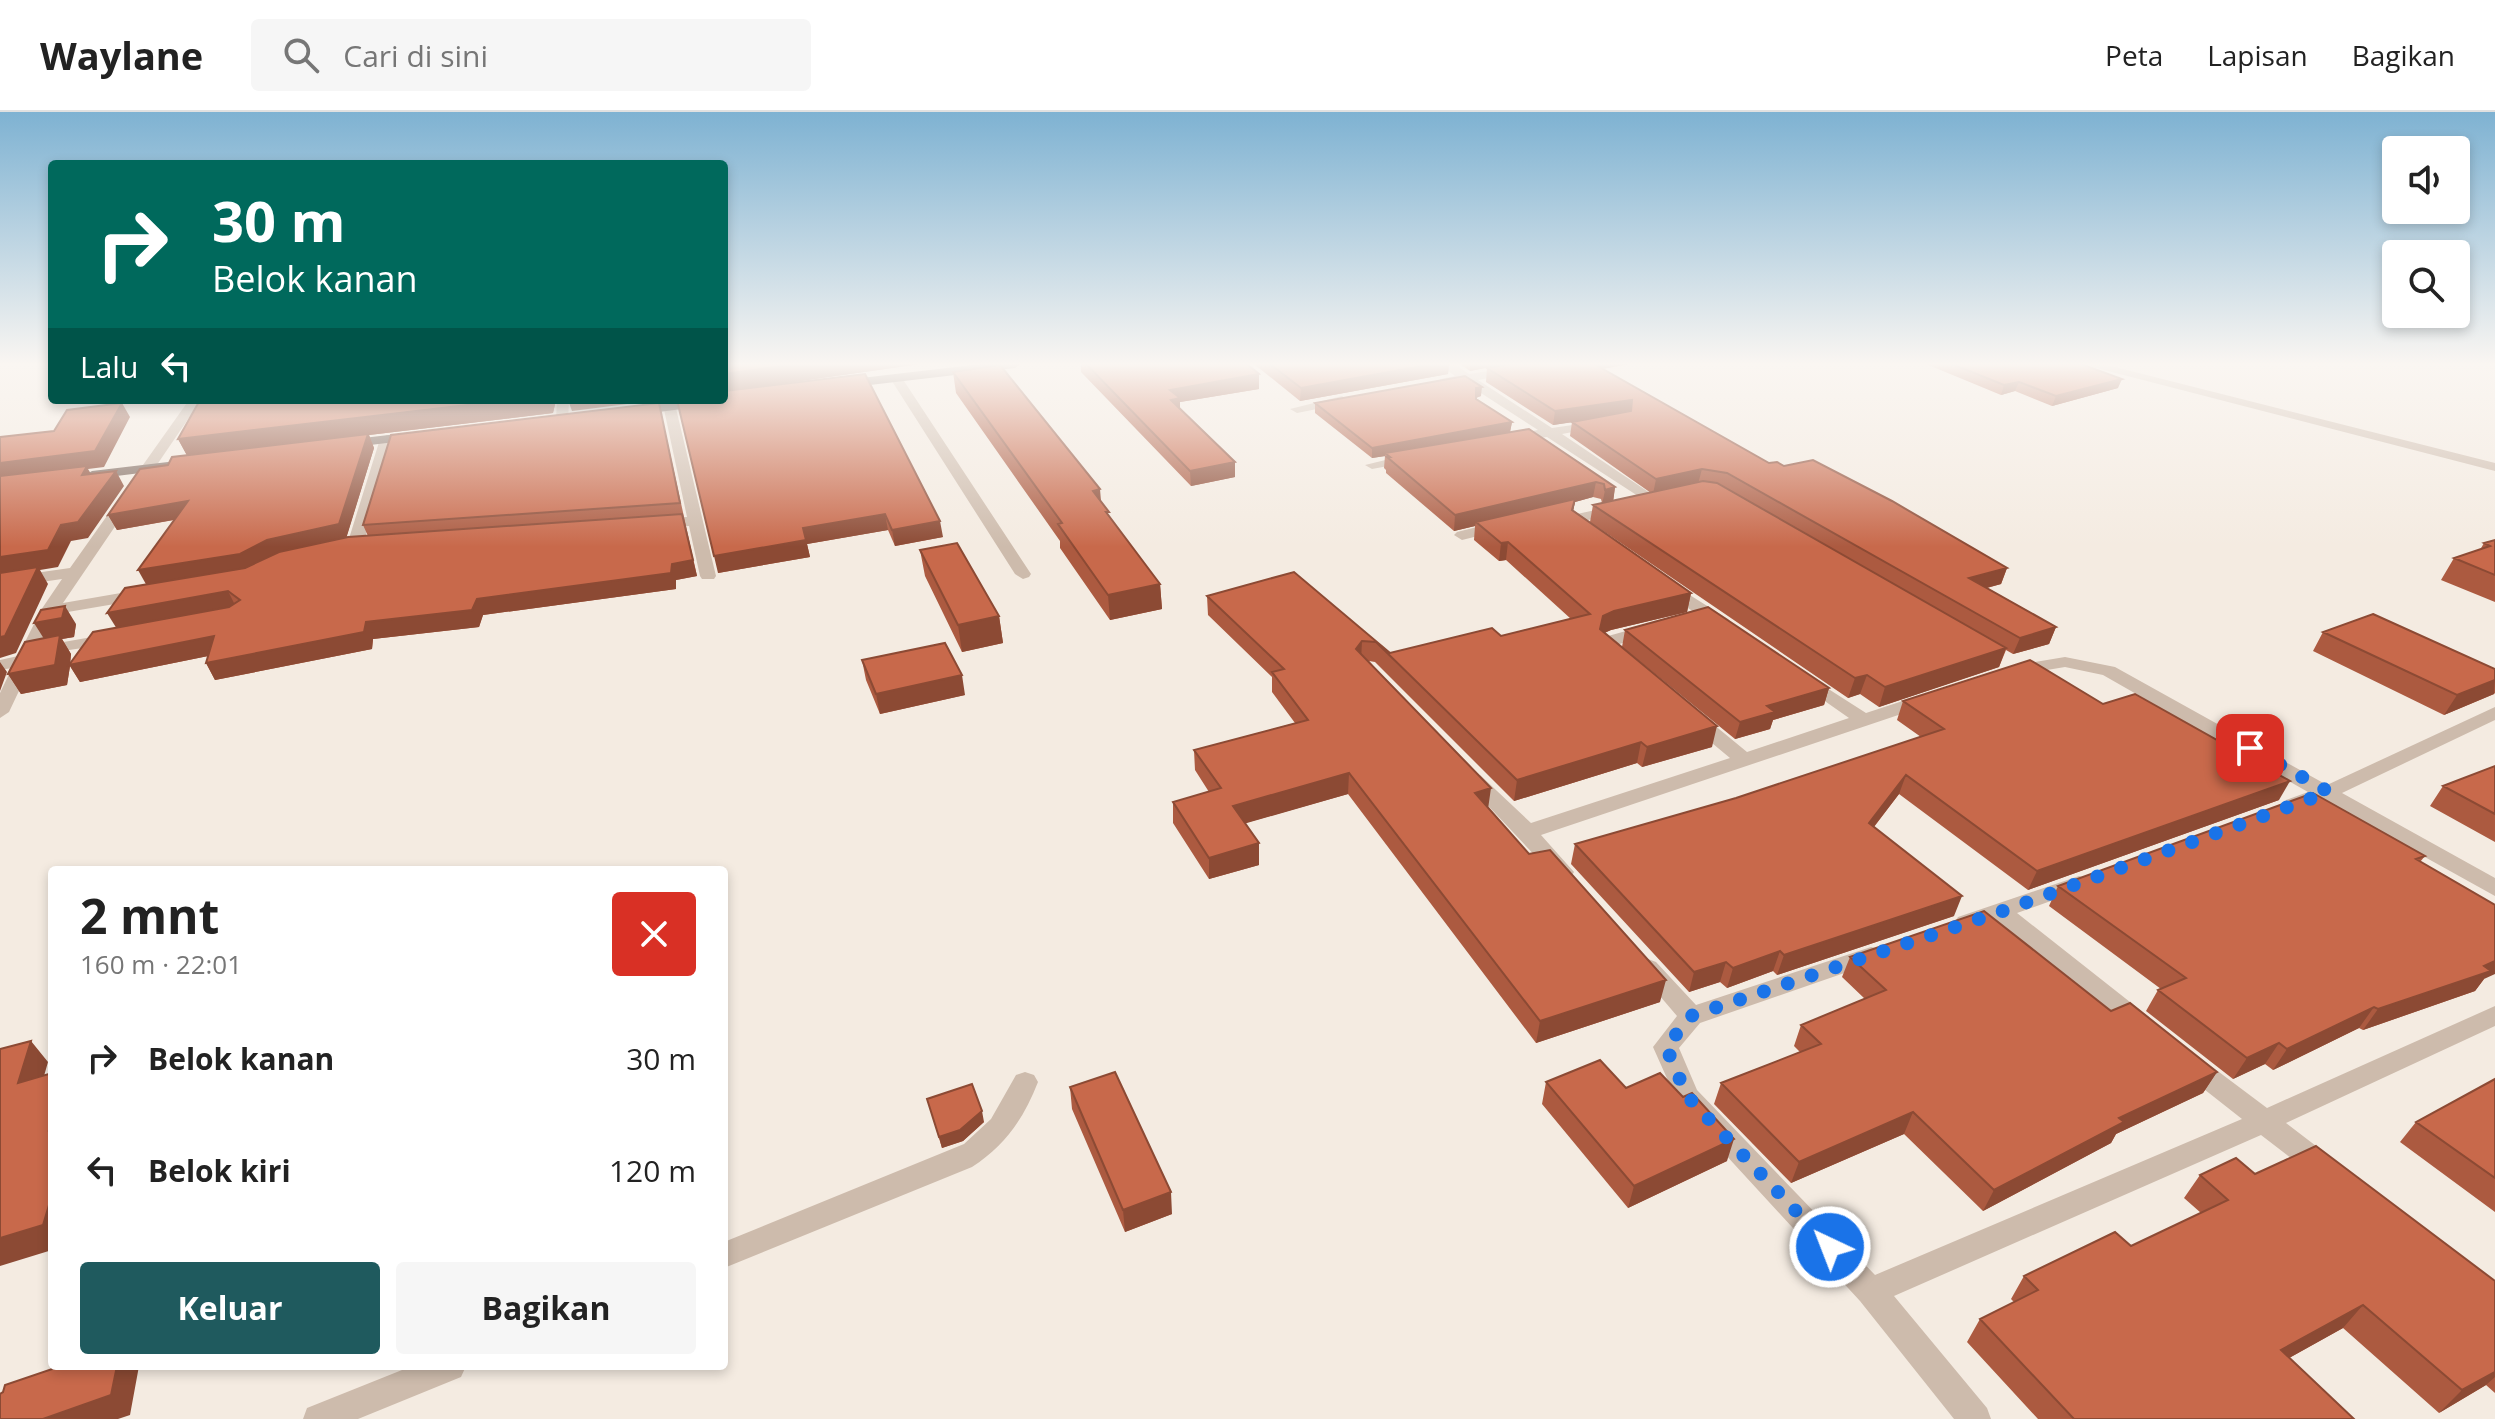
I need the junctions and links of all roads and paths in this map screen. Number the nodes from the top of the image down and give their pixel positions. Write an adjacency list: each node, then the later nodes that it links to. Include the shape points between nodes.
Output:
1 (178, 425): 19 (street)
2 (674, 425): 23 (street)
3 (926, 425): 30 (street)
4 (1514, 425): 10 (street)
5 (1539, 425): 8 (street)
6 (1592, 425): 8 (street)
7 (2329, 425): 18 (street)
8 (1552, 432): 10 (street); 21 (street)
9 (426, 435): 11 (main road)
10 (1529, 437): 12 (street); 15 (street)
11 (387, 439): 13 (main road); 28 (street, via 363,544)
12 (1497, 442)
13 (326, 446)
14 (1419, 457): 17 (street)
15 (1568, 463)
16 (178, 464): 19 (main road)
17 (1372, 465)
18 (2495, 467)
19 (148, 468): 20 (main road); 29 (street)
20 (74, 477)
21 (1652, 495): 22 (street); 27 (street, via 1582,517 1579,525)
22 (1574, 508)
23 (695, 521): 25 (street); 31 (street)
24 (1516, 522): 26 (street)
25 (648, 524)
26 (1462, 535)
27 (1609, 547)
28 (332, 550)
29 (77, 572): 33 (street); 35 (street)
30 (1023, 574)
31 (708, 576)
32 (1659, 580): 36 (street)
33 (0, 583)
34 (159, 592): 35 (street)
35 (49, 610): 39 (street)
36 (1709, 614): 37 (street); 42 (street, via 1607,642 1608,649)
37 (1735, 631)
38 (134, 634): 39 (street)
39 (29, 656): 40 (street); 46 (street)
40 (0, 665)
41 (1787, 667): 48 (street)
42 (1633, 669)
43 (1990, 678): 51 (street, via 2012,664 2065,662 2109,671)
44 (1948, 692): 48 (street)
45 (1682, 709): 49 (street)
46 (0, 712)
47 (2495, 713): 51 (street)
48 (1864, 720): 49 (street)
49 (1744, 760): 53 (street)
50 (1460, 766): 53 (street)
51 (2329, 792): 52 (street); 55 (street)
52 (2269, 814)
53 (1527, 832): 56 (street)
54 (2104, 874): 57 (street)
55 (2495, 888)
56 (1578, 889)
57 (2000, 912): 58 (street); 64 (street)
58 (1941, 932)
59 (1629, 947): 61 (street)
60 (1897, 947): 61 (street)
61 (1691, 1016): 67 (street, via 1666,1047 1687,1096)
62 (2489, 1024): 64 (street)
63 (1025, 1082): 66 (street, via 1015,1108 989,1143 962,1159)
64 (2263, 1122): 65 (street); 67 (street)
65 (2349, 1187)
66 (728, 1253)
67 (1871, 1291): 70 (street)
68 (440, 1370): 69 (street)
69 (319, 1419)
70 (1975, 1419)

